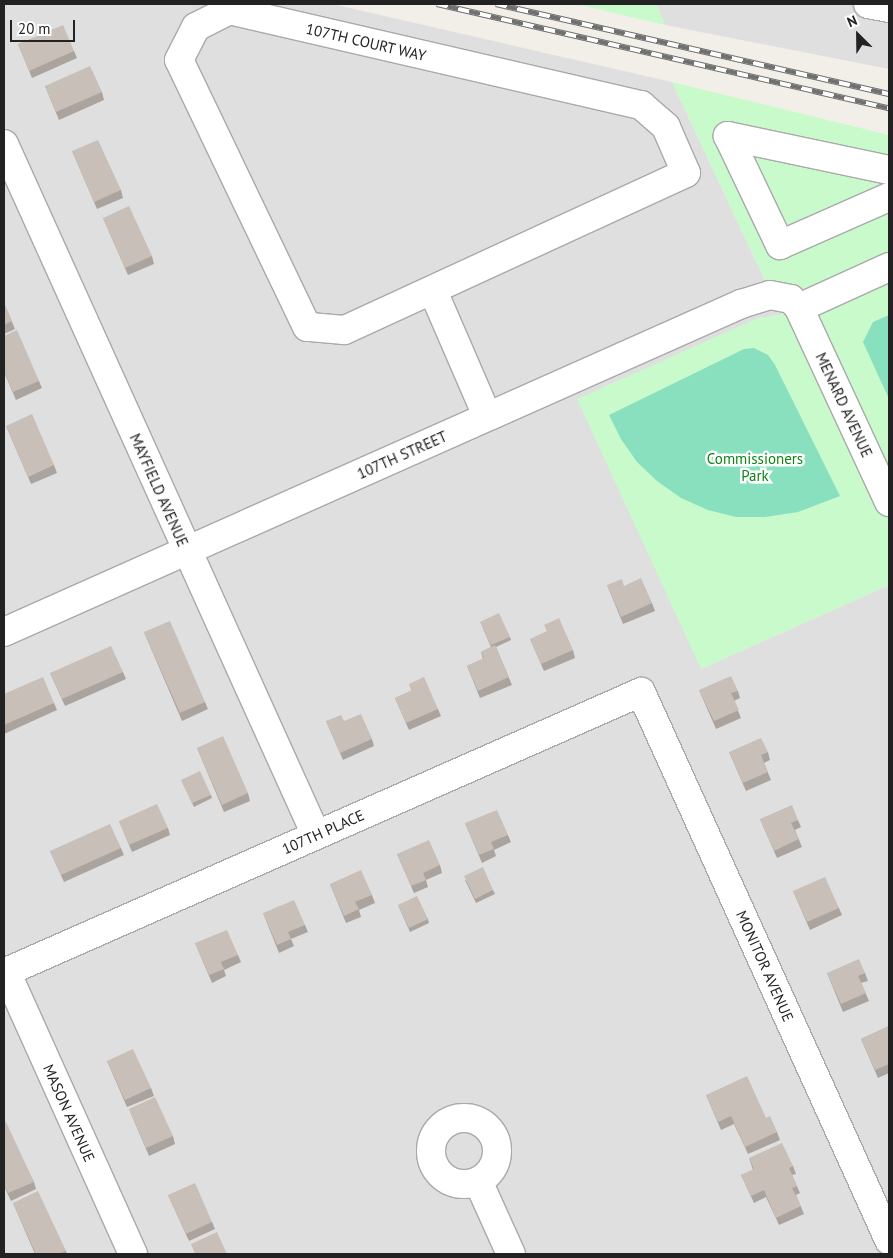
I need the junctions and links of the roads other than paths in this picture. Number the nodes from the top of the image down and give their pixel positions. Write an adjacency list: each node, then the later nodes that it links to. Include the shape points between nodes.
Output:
1 (868, 4): 2 (street)
2 (889, 8)
3 (4, 144): 11 (street, MAYFIELD AVENUE)
4 (889, 170): 5 (street, via 728,136 780,245)
5 (889, 197)
6 (889, 267): 8 (street)
7 (433, 291): 7 (street, 107TH COURT WAY, via 344,330 307,327 179,60 196,27 229,10 641,105 666,127 686,172); 9 (street)
8 (799, 308): 9 (street, 107TH STREET, via 791,299 778,294 759,296); 10 (street, MENARD AVENUE)
9 (488, 416): 11 (street, 107TH STREET)
10 (889, 502)
11 (187, 552): 12 (street, 107TH STREET); 14 (street, MAYFIELD AVENUE)
12 (4, 632)
13 (641, 692): 14 (street, 107TH PLACE); 17 (street, MONITOR AVENUE)
14 (316, 835): 15 (street, 107TH PLACE)
15 (6, 972): 18 (street, MASON AVENUE)
16 (478, 1181): 19 (street)
17 (889, 1240)
18 (133, 1254)
19 (511, 1254)

